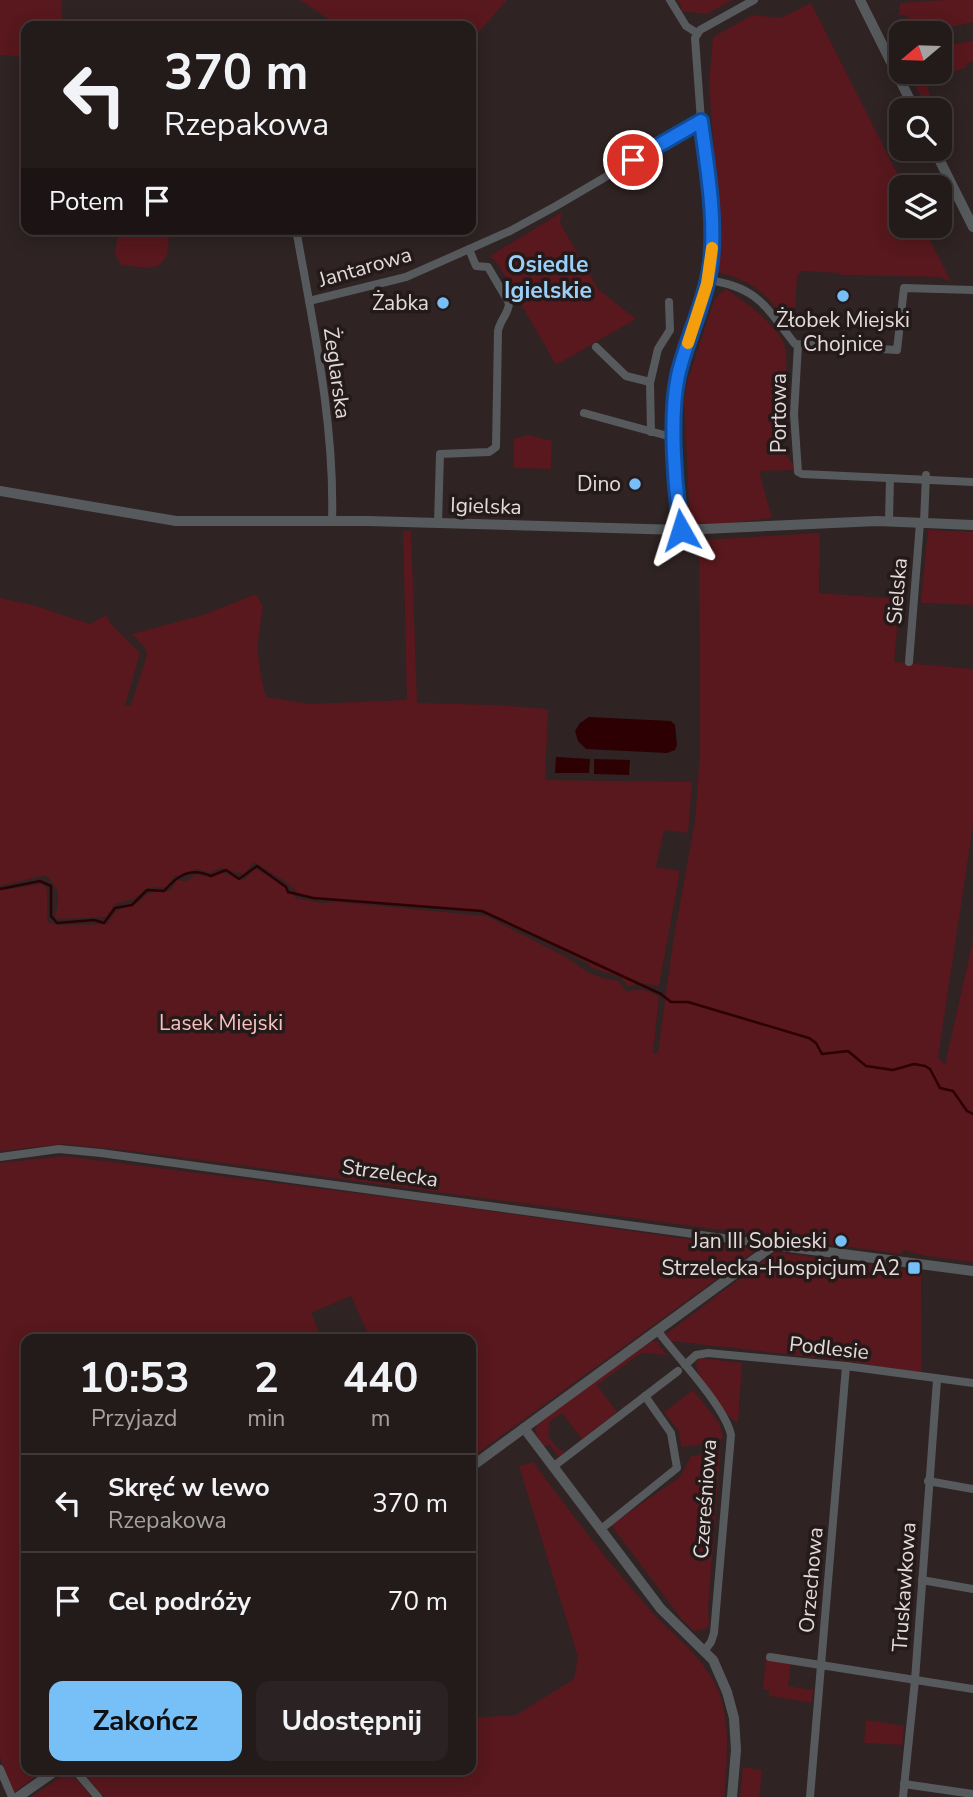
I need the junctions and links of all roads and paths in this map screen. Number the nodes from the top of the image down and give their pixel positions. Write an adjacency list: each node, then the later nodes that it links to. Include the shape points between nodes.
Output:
1 (670, 0): 4 (street, via 686,26)
2 (754, 0): 4 (street)
3 (860, 0): 5 (street)
4 (697, 33): 6 (street)
5 (909, 98)
6 (701, 121): 10 (street, Jantarowa, via 536,217); 11 (street, via 712,245)
7 (940, 161): 8 (street)
8 (973, 227)
9 (297, 235): 13 (street, Żeglarska)
10 (469, 249): 13 (street, Jantarowa, via 406,277); 28 (street, via 476,266 488,267 509,303 498,331 496,447 489,452 440,454)
11 (708, 280): 15 (street, Portowa, via 751,292); 20 (street, via 678,379)
12 (973, 290): 15 (street, Portowa, via 904,288 897,350)
13 (309, 301): 25 (street, Żeglarska, via 333,477)
14 (669, 302): 17 (street, via 670,330 658,349)
15 (798, 345): 22 (street, Portowa, via 794,414 798,472)
16 (596, 347): 17 (street, via 626,376)
17 (650, 382): 19 (street)
18 (584, 413): 19 (street)
19 (651, 432): 20 (street)
20 (675, 438): 30 (street)
21 (926, 477): 22 (street, Portowa); 23 (street, Portowa); 27 (street)
22 (890, 478): 26 (street)
23 (973, 482)
24 (0, 491): 25 (street, Igielska, via 176,521)
25 (332, 522): 28 (street, Igielska)
26 (889, 522): 27 (street, Igielska); 30 (street, Igielska)
27 (922, 523): 29 (street, Igielska); 31 (street, Sielska)
28 (438, 524): 30 (street, Igielska)
29 (973, 525)
30 (681, 530)
31 (909, 662)
32 (0, 1157): 33 (street, Strzelecka, via 59,1149 101,1153)
33 (774, 1245): 34 (street, Strzelecka); 35 (street)
34 (973, 1271)
35 (657, 1330): 37 (street, Czereśniowa); 41 (street)
36 (846, 1366): 37 (street, Podlesie, via 708,1353 696,1355); 38 (street, Podlesie); 51 (street, Orzechowa)
37 (681, 1368): 40 (street, Podlesie); 49 (street, Czereśniowa, via 726,1420 731,1435 714,1633)
38 (937, 1380): 39 (street, Podlesie); 44 (street, Truskawkowa)
39 (973, 1383)
40 (645, 1396): 43 (street, Podlesie); 46 (street, via 673,1436 676,1470)
41 (524, 1428): 42 (street); 43 (street)
42 (476, 1463)
43 (554, 1466): 46 (street)
44 (928, 1480): 45 (street); 47 (street, Truskawkowa)
45 (973, 1489)
46 (601, 1529): 49 (street, via 662,1609)
47 (922, 1580): 48 (street); 52 (street, Truskawkowa)
48 (973, 1589)
49 (705, 1650): 62 (street, via 720,1674 734,1718)
50 (770, 1657): 51 (street)
51 (821, 1666): 52 (street); 63 (street, Orzechowa)
52 (915, 1680): 53 (street); 57 (street, Truskawkowa)
53 (973, 1689)
54 (0, 1769): 59 (street)
55 (49, 1775): 60 (street)
56 (79, 1775): 61 (street)
57 (904, 1784): 58 (street); 64 (street, Truskawkowa)
58 (973, 1794)
59 (12, 1797)
60 (18, 1797)
61 (98, 1797)
62 (732, 1797)
63 (810, 1797)
64 (903, 1797)

